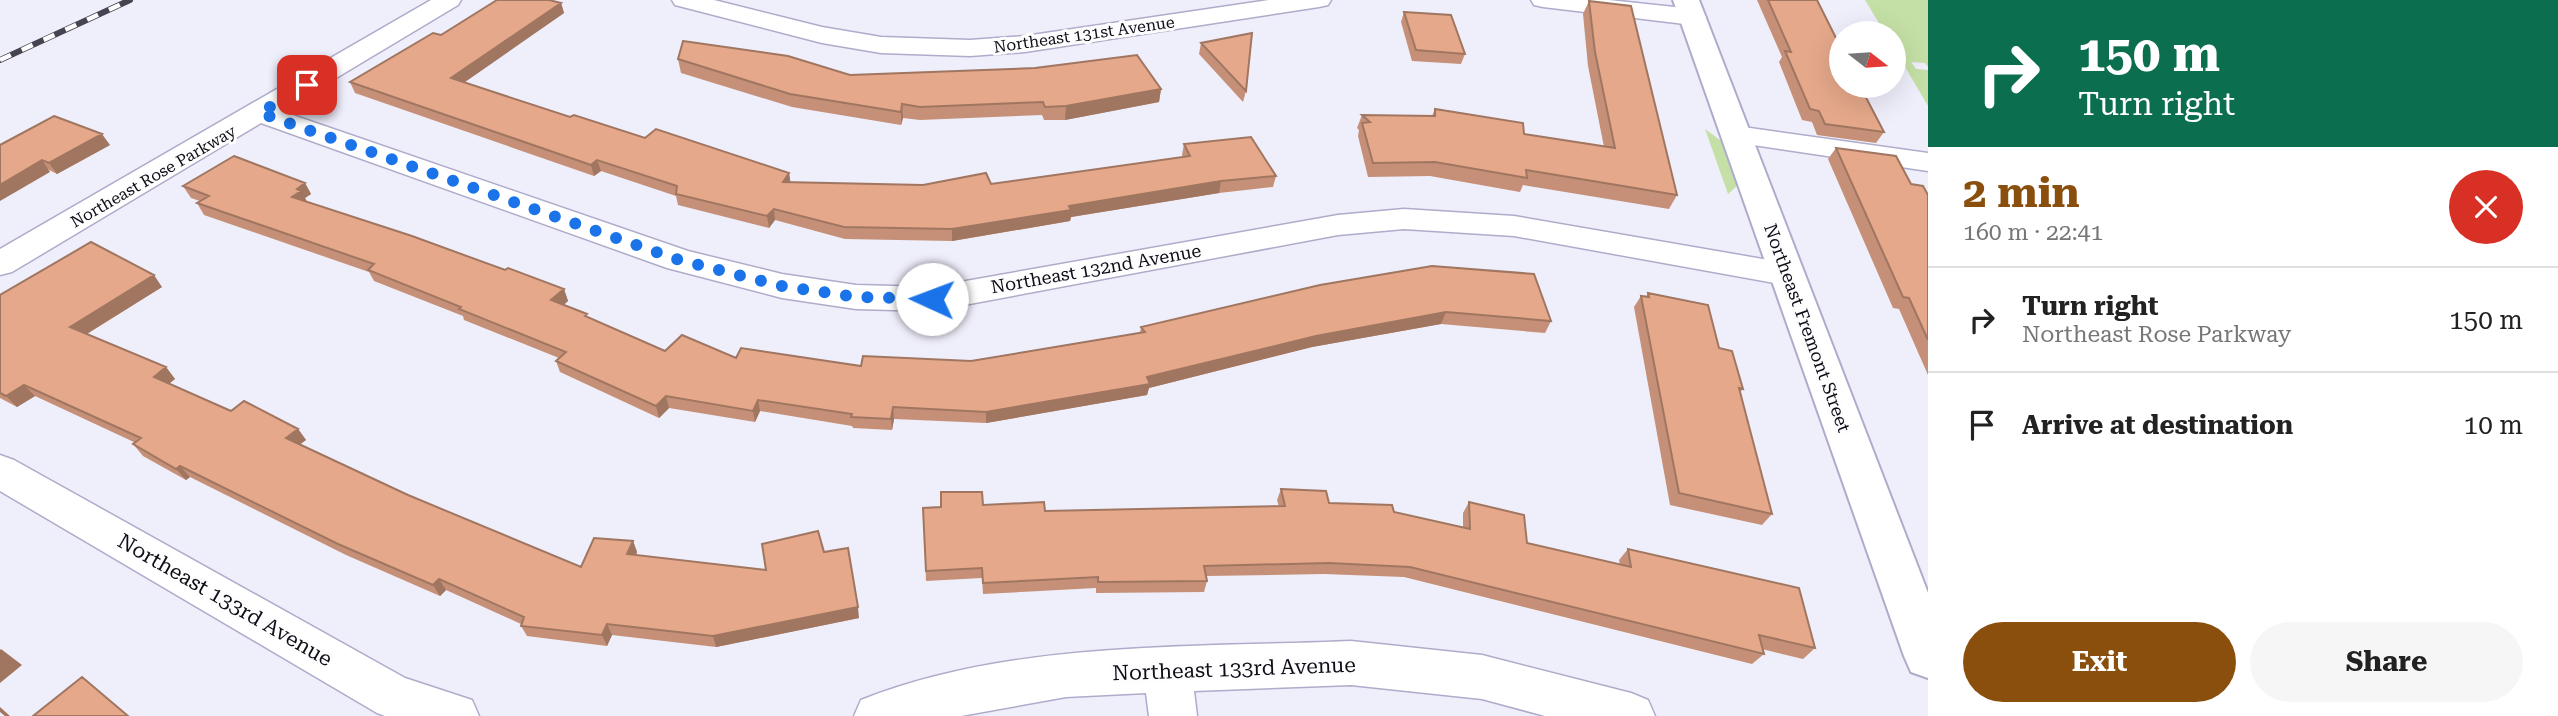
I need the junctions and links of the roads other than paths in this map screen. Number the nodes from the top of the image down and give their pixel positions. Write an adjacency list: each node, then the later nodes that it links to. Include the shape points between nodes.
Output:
1 (449, 0): 6 (street, Northeast Rose Parkway)
2 (684, 0): 3 (street, Northeast 131st Avenue, via 822,36 934,48 1025,44)
3 (1319, 0)
4 (1543, 0): 5 (street)
5 (1690, 9): 7 (street, Northeast Fremont Street)
6 (260, 113): 9 (street, Northeast Rose Parkway); 10 (street, Northeast 132nd Avenue, via 679,260 782,286 856,297 932,299 1338,225 1404,219 1514,226)
7 (1736, 135): 8 (street); 10 (street, Northeast Fremont Street)
8 (1928, 162)
9 (0, 264)
10 (1786, 274): 12 (street, Northeast Fremont Street)
11 (0, 471): 14 (street, Northeast 133rd Avenue, via 394,696)
12 (1928, 656)
13 (1170, 694): 15 (street, Northeast 133rd Avenue, via 1066,675 952,695); 16 (street, Northeast 133rd Avenue, via 1351,663 1482,677)
14 (455, 716)
15 (878, 716)
16 (1631, 716)

